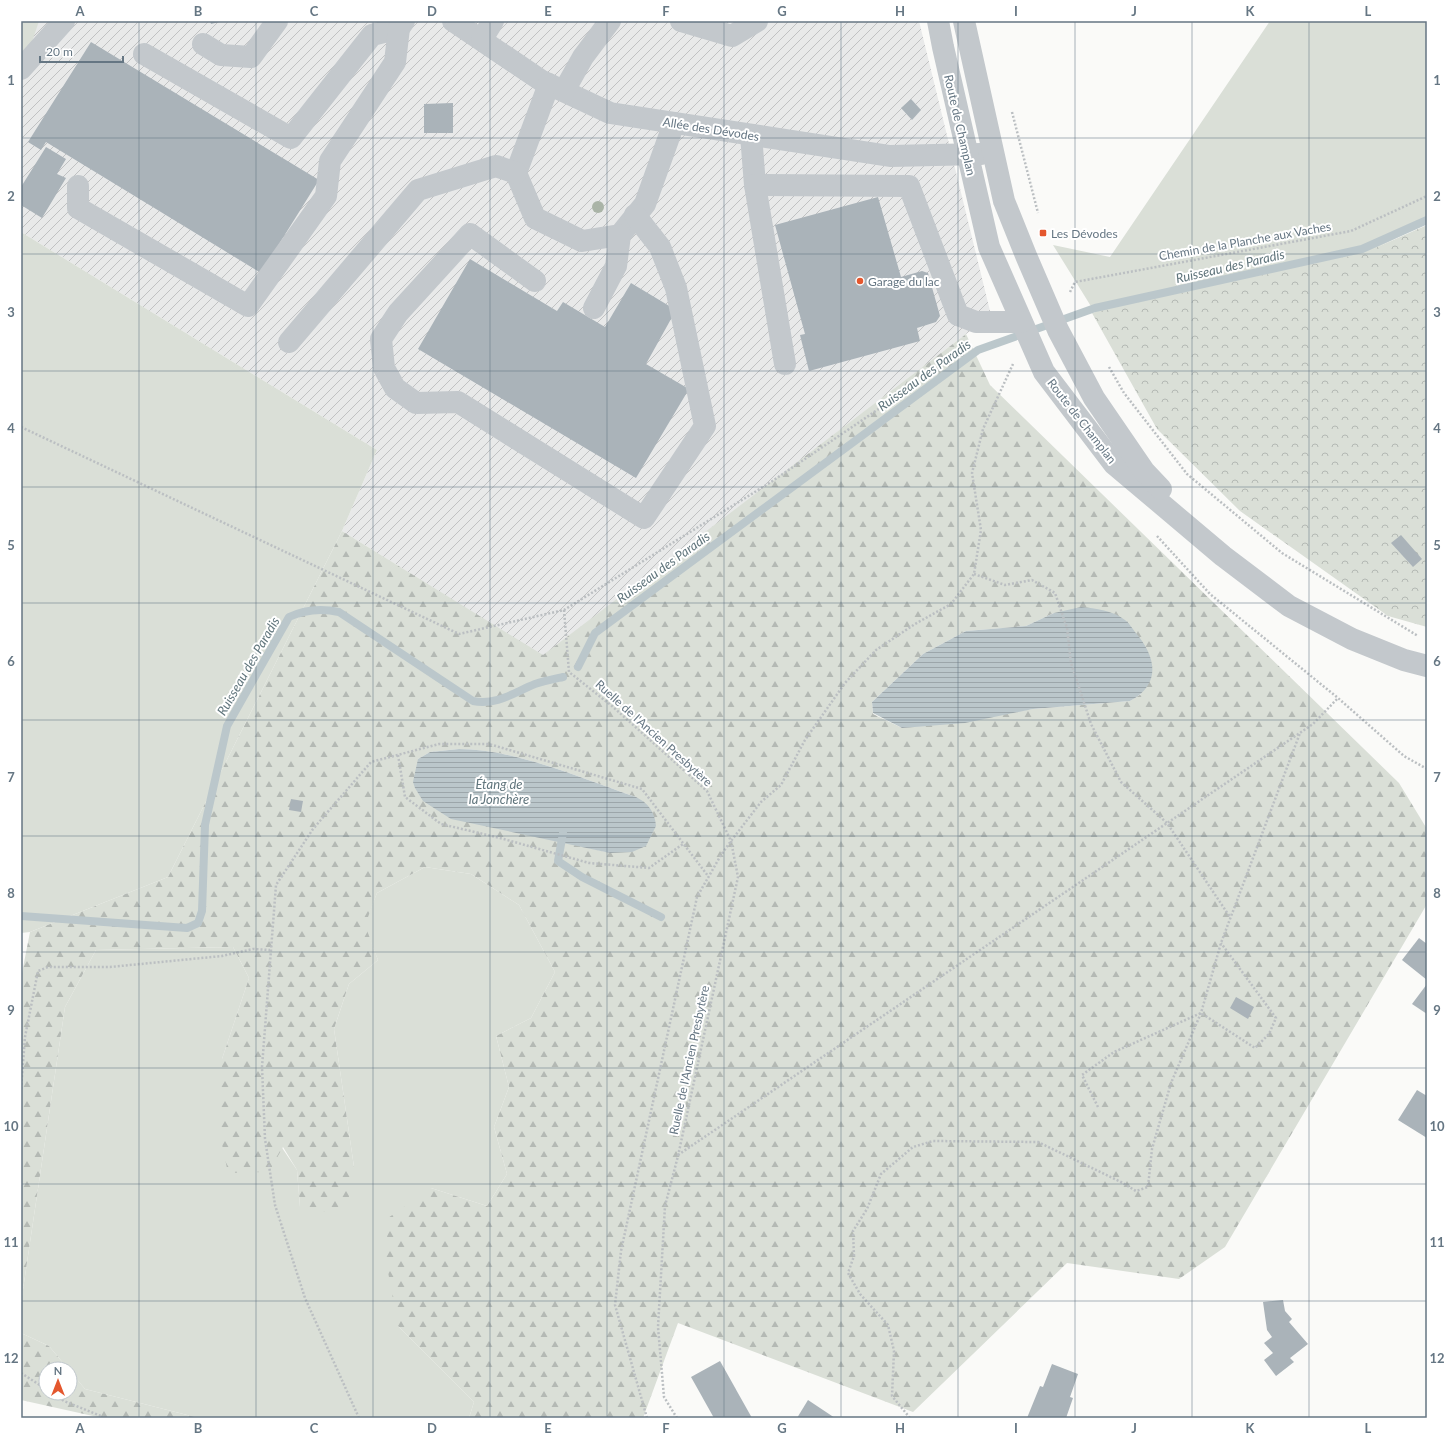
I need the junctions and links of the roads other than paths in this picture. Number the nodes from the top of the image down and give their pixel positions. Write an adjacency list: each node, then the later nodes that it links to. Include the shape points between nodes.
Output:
1 (64, 21): 14 (street)
2 (277, 21): 12 (street, via 251,58 221,55)
3 (454, 21): 11 (street, Allée des Dévodes)
4 (494, 21): 11 (street)
5 (610, 21): 15 (street)
6 (681, 21): 7 (street, via 732,36)
7 (757, 21)
8 (938, 21): 19 (street, Route de Champlan)
9 (964, 21): 18 (street)
10 (402, 24): 13 (street, via 372,35 291,138); 22 (street, via 395,62 330,161 326,196 248,306 78,208)
11 (482, 39): 15 (street, Allée des Dévodes)
12 (203, 44)
13 (144, 54)
14 (21, 69)
15 (557, 88): 16 (street, Allée des Dévodes, via 610,113); 20 (street)
16 (674, 123): 17 (street, Allée des Dévodes); 23 (street, via 645,204)
17 (751, 135): 19 (street, Allée des Dévodes, via 890,156); 21 (street)
18 (994, 154): 19 (street, Allée des Dévodes); 30 (street, via 1004,201 1058,330 1094,398 1144,471)
19 (967, 155): 27 (street, Route de Champlan, via 989,247)
20 (516, 173): 24 (street, via 535,218 582,241); 28 (street, via 496,166 418,190)
21 (755, 185): 27 (street, via 909,186 958,315 976,322); 29 (street)
22 (78, 186)
23 (635, 215): 24 (street); 25 (street, via 660,247 676,288 705,426 644,518 458,402 416,403 395,388 384,368 381,339 398,313 470,234)
24 (620, 235): 26 (street, via 616,266)
25 (535, 281)
26 (594, 308)
27 (1021, 322): 30 (street, Route de Champlan, via 1044,372 1114,464)
28 (289, 342)
29 (785, 364)
30 (1223, 556): 31 (street, Route de Champlan, via 1289,606 1352,639 1404,660)
31 (1427, 666)

